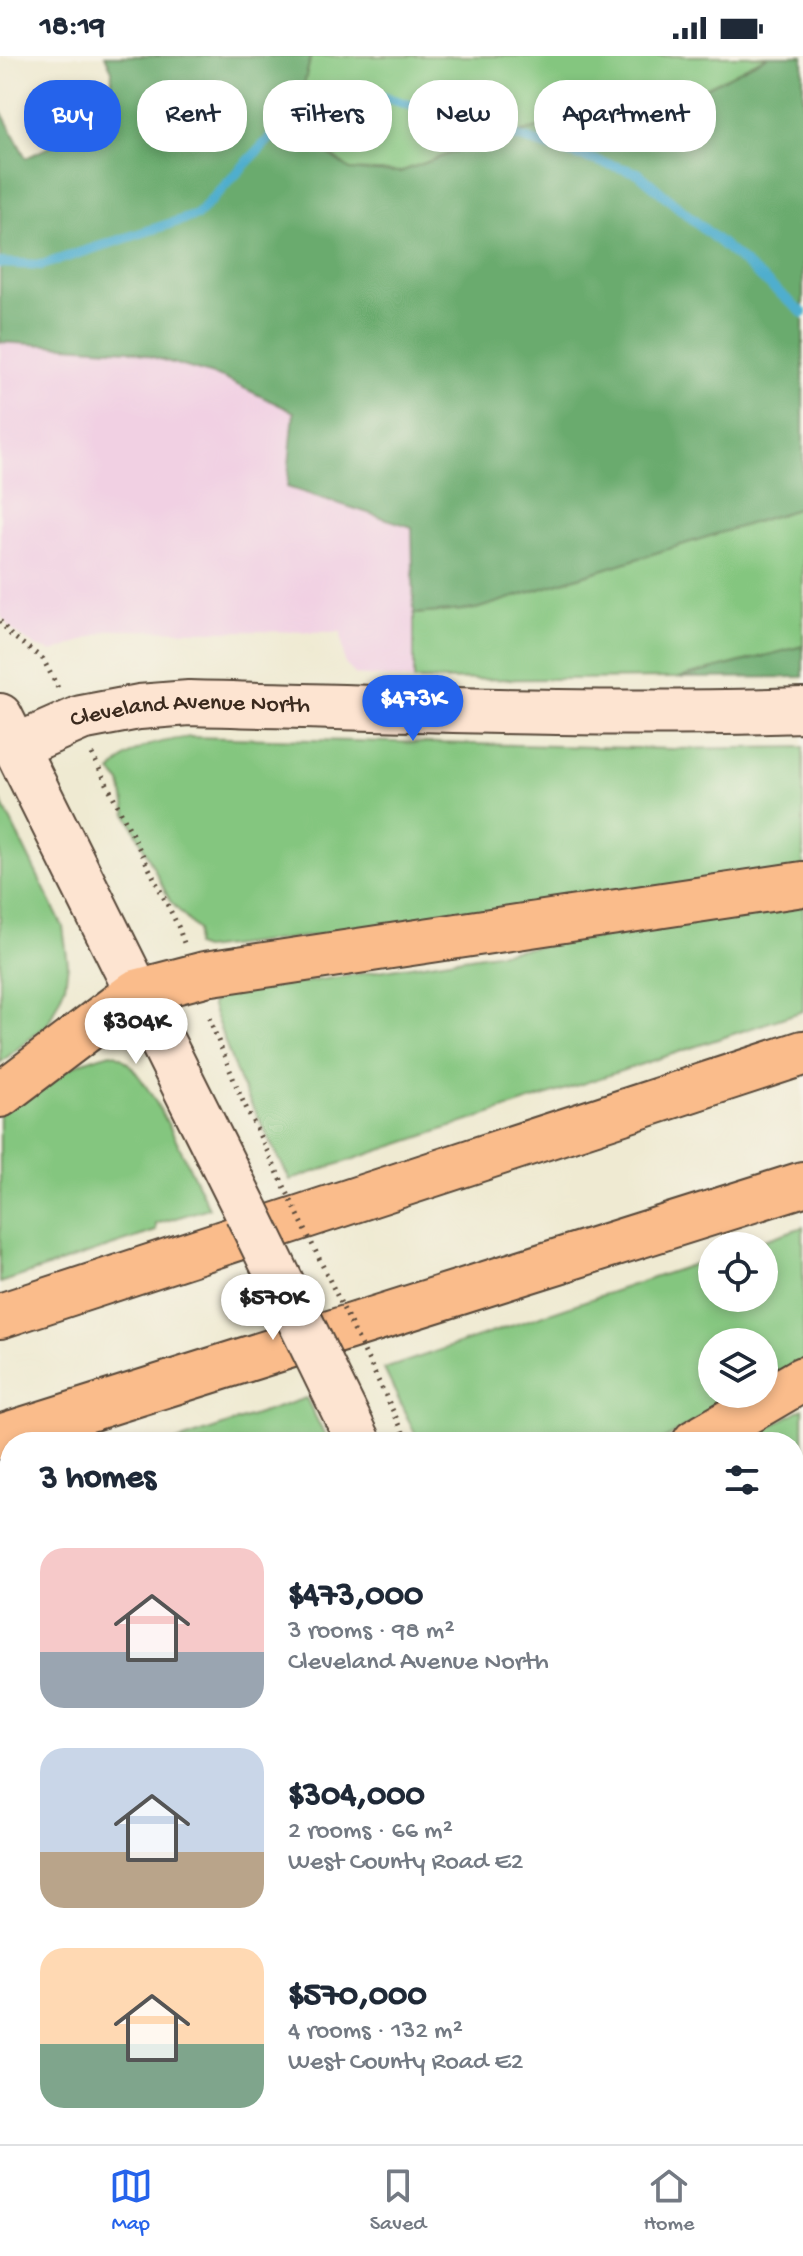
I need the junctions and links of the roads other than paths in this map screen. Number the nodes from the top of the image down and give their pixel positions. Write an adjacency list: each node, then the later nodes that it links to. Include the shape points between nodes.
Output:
1 (803, 710): 2 (street, Cleveland Avenue North, via 584,713 189,703)
2 (7, 731): 4 (street)
3 (803, 884): 4 (highway, via 205,974)
4 (136, 992): 6 (highway); 11 (street, bridge)
5 (803, 1053): 8 (highway)
6 (0, 1095)
7 (803, 1184): 10 (highway)
8 (0, 1316)
9 (803, 1379): 12 (highway)
10 (16, 1432)
11 (354, 1432)
12 (712, 1432)

